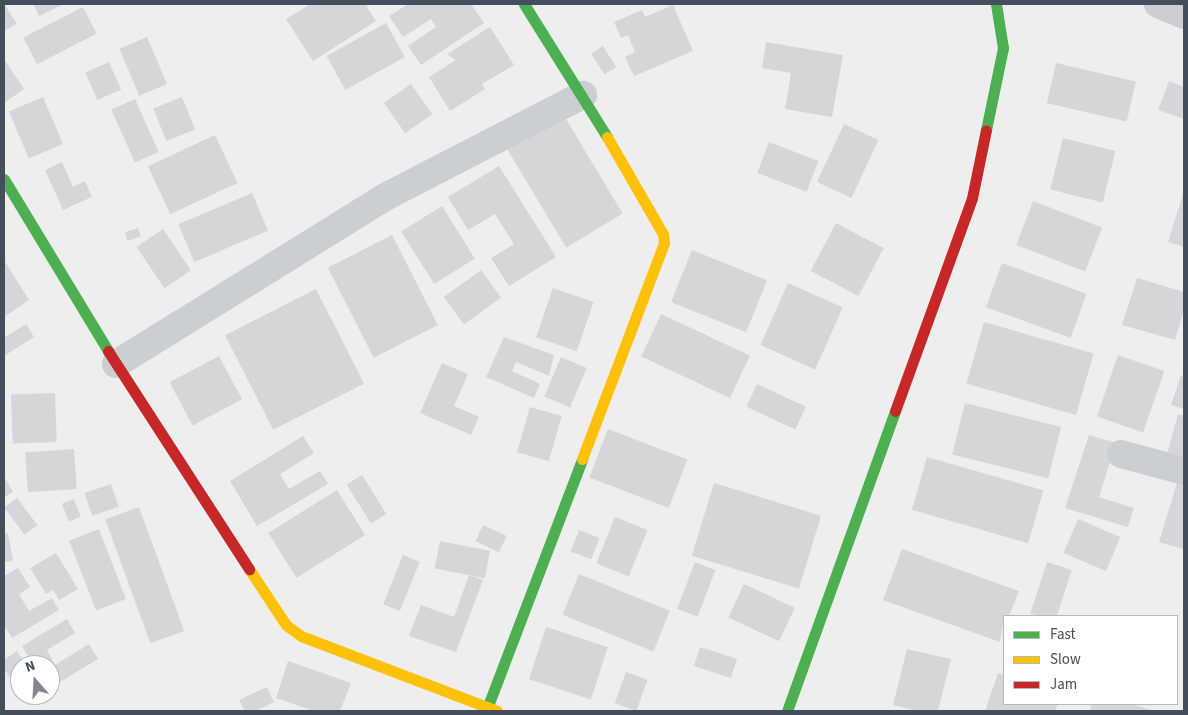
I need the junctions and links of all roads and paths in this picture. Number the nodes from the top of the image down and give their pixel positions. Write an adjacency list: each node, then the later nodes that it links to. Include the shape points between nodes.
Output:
1 (524, 4): 5 (street)
2 (996, 4): 11 (street, via 1002,48 972,198)
3 (1158, 4): 4 (street)
4 (1184, 15)
5 (583, 95): 7 (street, via 385,197); 10 (street, via 663,234 664,242)
6 (4, 179): 7 (street)
7 (116, 364): 10 (street, via 286,625 301,636)
8 (1121, 454): 9 (street)
9 (1184, 471)
10 (490, 710)
11 (787, 711)

